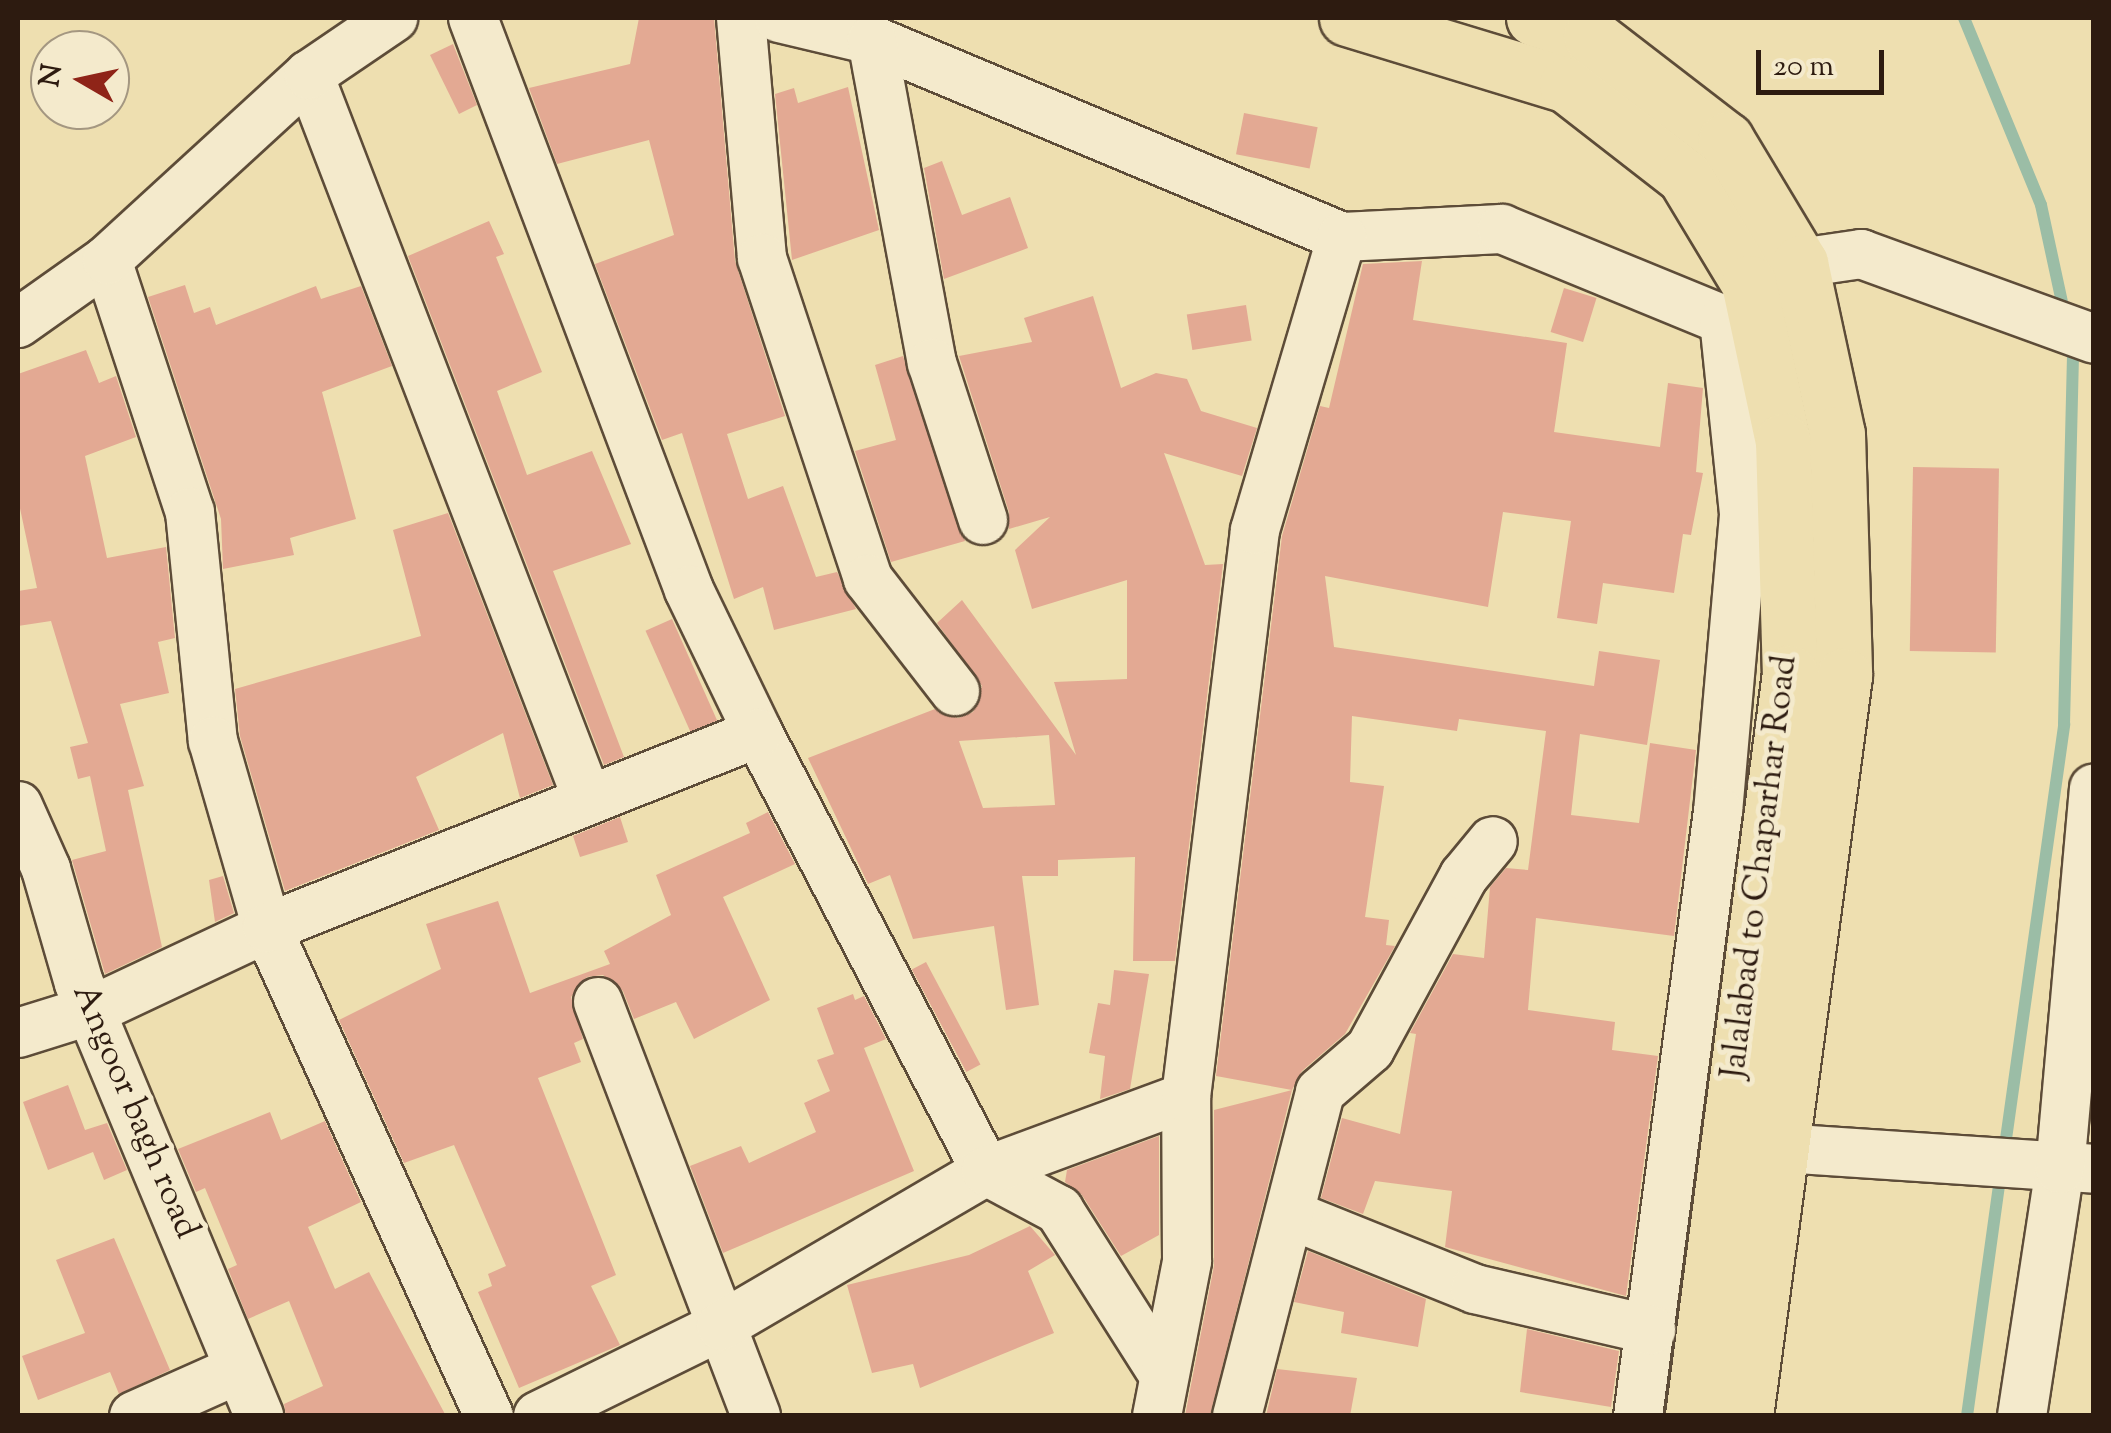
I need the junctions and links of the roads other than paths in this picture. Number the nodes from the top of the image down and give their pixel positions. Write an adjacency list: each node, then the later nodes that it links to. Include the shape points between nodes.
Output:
1 (392, 18): 8 (street)
2 (473, 18): 16 (street, via 689,590)
3 (742, 18): 15 (street, via 762,258 868,580)
4 (779, 18): 7 (street)
5 (1347, 18): 41 (main road, Jalalabad to Chaparhar Road, via 1567,85 1685,177 1749,282 1783,441 1790,673)
6 (1534, 18): 11 (main road, Jalalabad to Chaparhar Road, via 1591,36 1726,140)
7 (872, 40): 9 (street); 14 (street, via 932,363)
8 (309, 75): 10 (street); 18 (street)
9 (1342, 236): 25 (street, via 1255,530); 31 (street, via 1502,228 1724,320 1744,515 1718,811)
10 (107, 260): 12 (street); 21 (street, via 190,512 213,742)
11 (1800, 262): 13 (street, via 1861,254); 26 (main road, Jalalabad to Chaparhar Road, via 1837,434 1844,676)
12 (18, 323)
13 (2094, 339)
14 (983, 520)
15 (955, 690)
16 (758, 733): 18 (street); 28 (street)
17 (2094, 789): 27 (street)
18 (588, 798): 21 (street)
19 (18, 806): 23 (street, Angoor bagh road, via 46,869 79,984)
20 (1493, 842): 29 (street, via 1464,876 1370,1050 1320,1092)
21 (267, 928): 23 (street); 36 (street)
22 (598, 1002): 30 (street)
23 (94, 1008): 24 (street); 32 (street, Angoor bagh road)
24 (18, 1033)
25 (1186, 1097): 28 (street); 33 (street, via 1187,1261)
26 (1781, 1148): 27 (street); 42 (main road, Jalalabad to Chaparhar Road)
27 (2077, 1169): 43 (street)
28 (986, 1170): 30 (street); 33 (street, via 1059,1210)
29 (1291, 1216): 31 (street, via 1475,1289); 39 (street)
30 (722, 1326): 37 (street); 38 (street)
31 (1651, 1330): 40 (street)
32 (239, 1369): 34 (street); 35 (street, Angoor bagh road)
33 (1160, 1394)
34 (134, 1416)
35 (259, 1416)
36 (489, 1416)
37 (538, 1416)
38 (756, 1416)
39 (1237, 1416)
40 (1638, 1416)
41 (1694, 1416)
42 (1745, 1416)
43 (2022, 1416)

